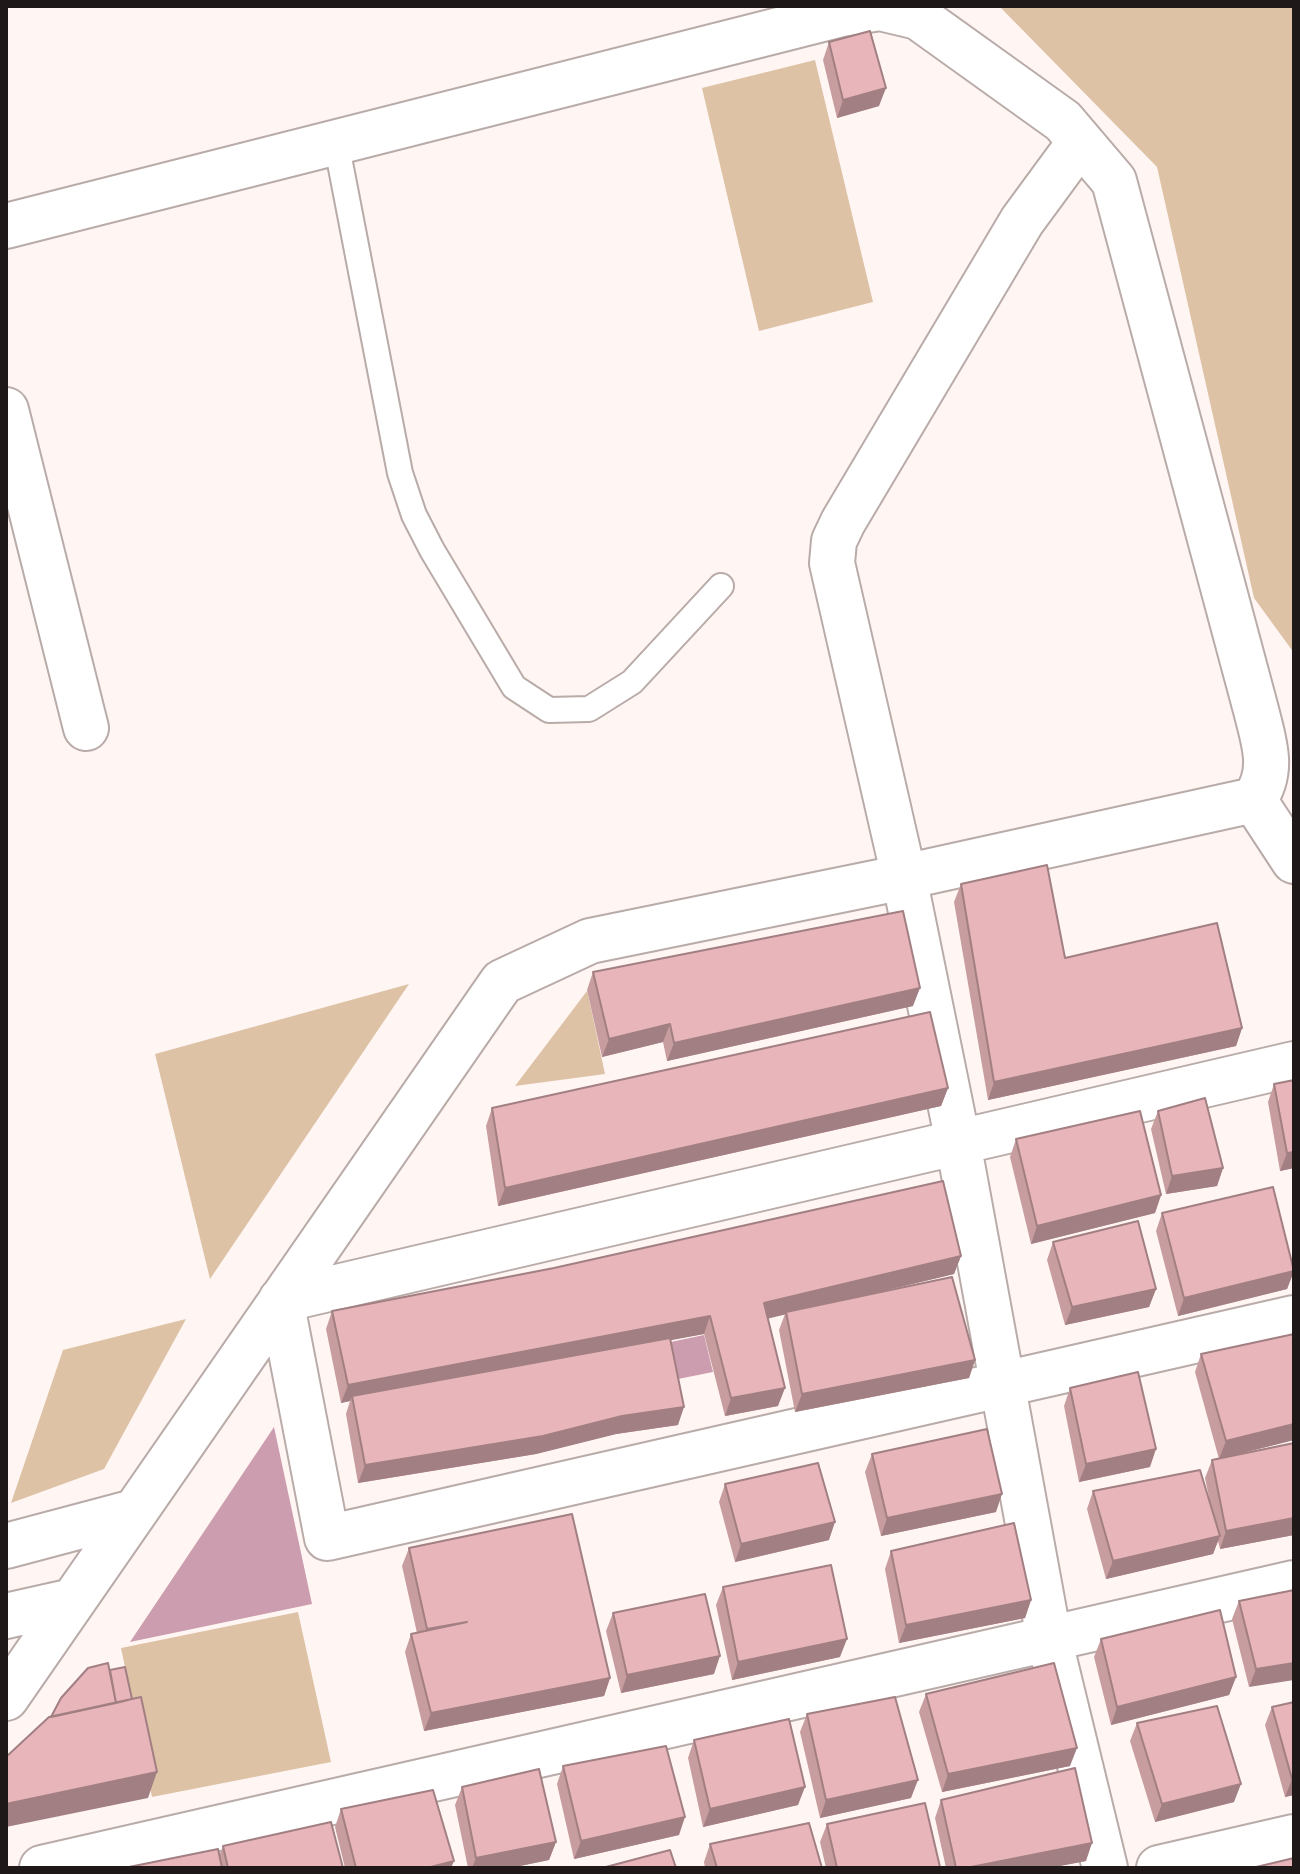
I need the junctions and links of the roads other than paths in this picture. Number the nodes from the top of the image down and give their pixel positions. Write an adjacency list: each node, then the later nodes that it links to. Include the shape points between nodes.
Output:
1 (336, 142): 2 (street, via 880,8 918,17 1063,121); 3 (street); 5 (lane, via 400,473 420,527 514,687 549,710 589,709 632,682)
2 (1080, 142): 7 (street, via 1114,181 1256,710 1267,777); 9 (street, via 1022,221 834,541 832,563)
3 (6, 226)
4 (6, 410): 6 (street)
5 (721, 586)
6 (86, 728)
7 (1254, 800): 8 (street); 9 (street)
8 (1294, 861)
9 (904, 877): 11 (street); 12 (street, via 590,941 502,982)
10 (1294, 1064): 11 (street)
11 (958, 1142): 12 (street); 14 (street)
12 (281, 1300): 14 (street, via 327,1538); 15 (street)
13 (1294, 1318): 14 (street)
14 (1000, 1383): 20 (street)
15 (134, 1512): 16 (street); 18 (street)
16 (6, 1546)
17 (1294, 1583): 20 (street)
18 (73, 1601): 19 (street); 21 (street)
19 (6, 1616)
20 (1049, 1638): 23 (street); 24 (street)
21 (6, 1698)
22 (1294, 1837): 25 (street)
23 (42, 1868)
24 (1105, 1868)
25 (1159, 1868)

